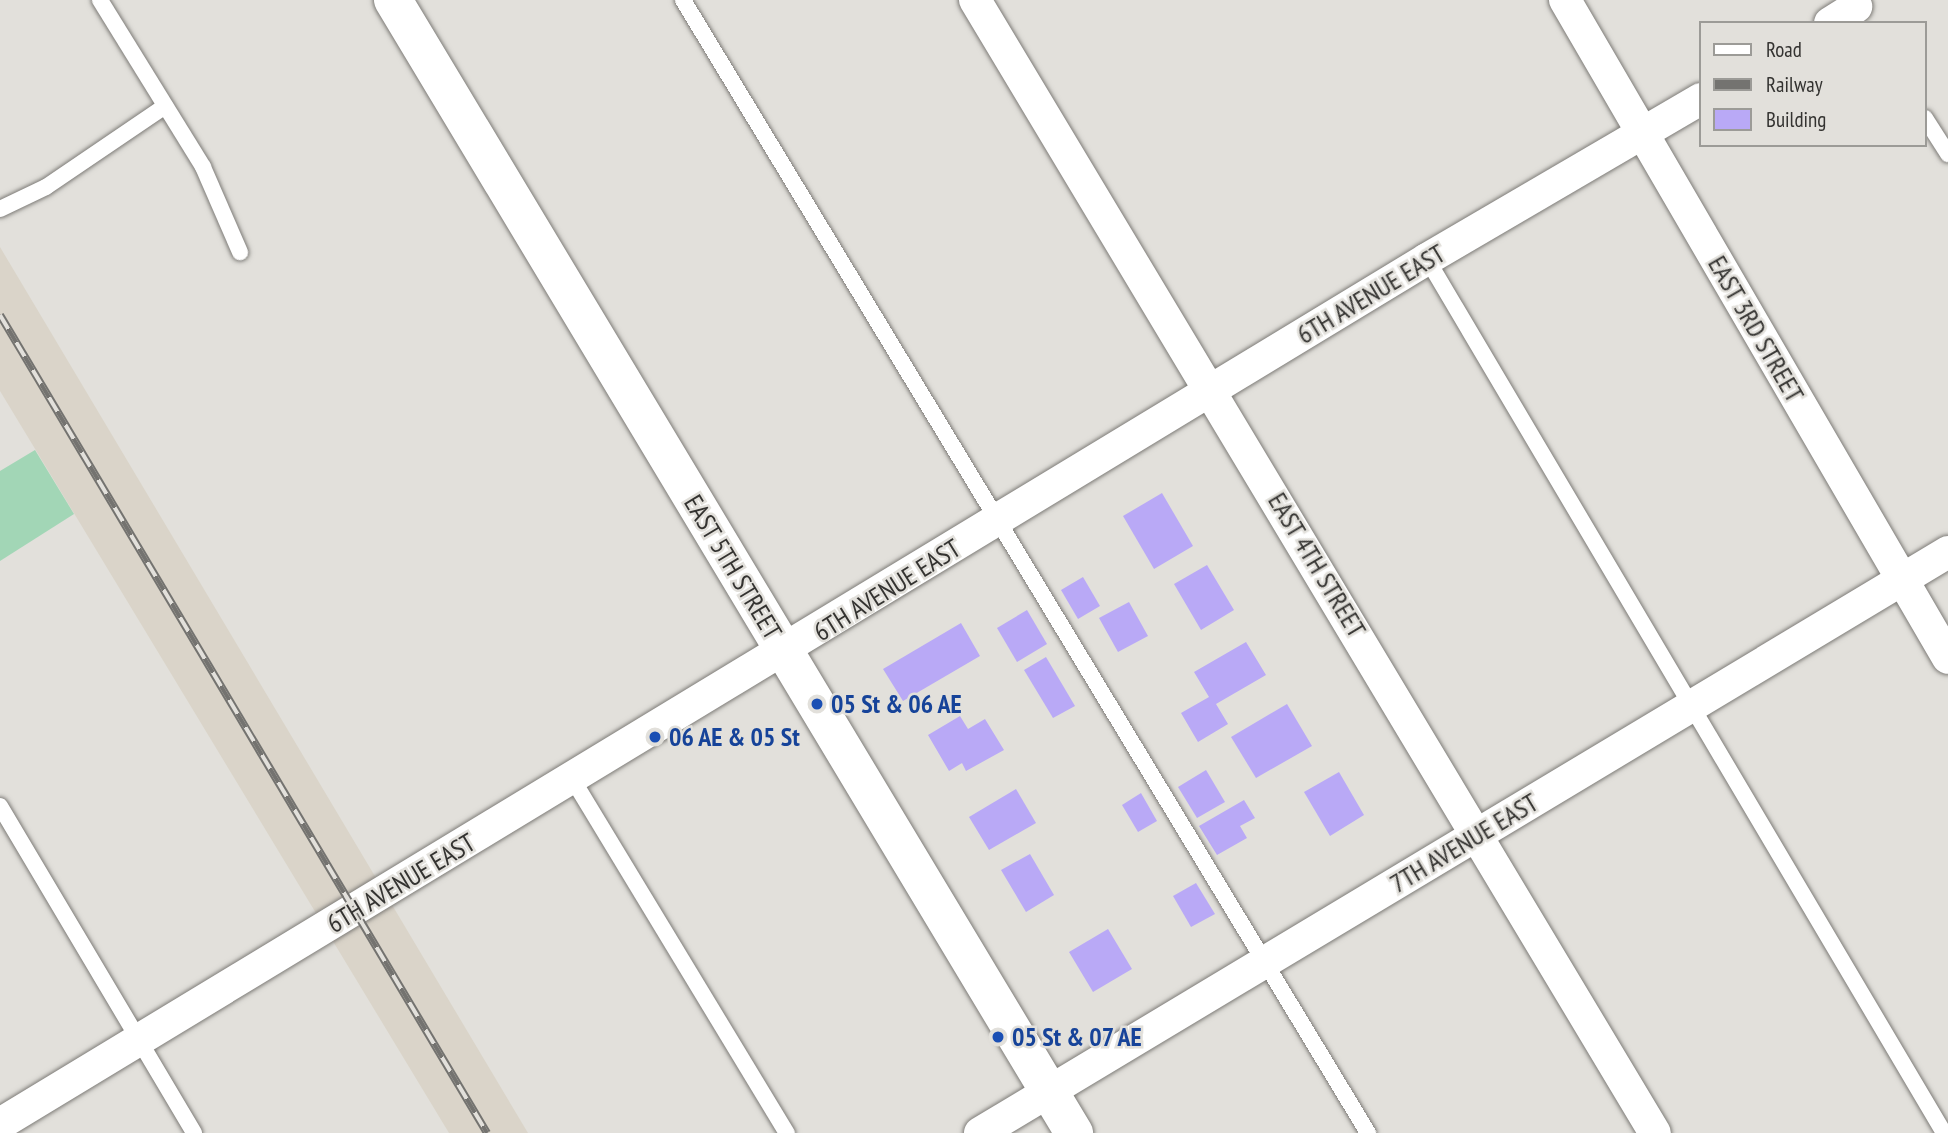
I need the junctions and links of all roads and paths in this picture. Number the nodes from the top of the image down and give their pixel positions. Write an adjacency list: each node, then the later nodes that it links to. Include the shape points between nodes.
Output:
1 (100, 0): 7 (lane)
2 (393, 0): 18 (street, EAST 5TH STREET)
3 (683, 0): 15 (lane)
4 (975, 0): 14 (street, EAST 4TH STREET)
5 (1565, 0): 9 (street, EAST 3RD STREET)
6 (1700, 100): 9 (street, 6TH AVENUE EAST)
7 (165, 106): 11 (lane, via 46,187); 12 (lane, via 213,186)
8 (1927, 121): 10 (lane)
9 (1642, 134): 13 (street, 6TH AVENUE EAST); 17 (street, EAST 3RD STREET)
10 (1948, 154)
11 (0, 209)
12 (240, 252)
13 (1427, 260): 14 (street, 6TH AVENUE EAST); 20 (lane)
14 (1212, 390): 15 (street, 6TH AVENUE EAST); 23 (street, EAST 4TH STREET)
15 (999, 520): 18 (street, 6TH AVENUE EAST); 24 (lane)
16 (1948, 552): 17 (street, 7TH AVENUE EAST)
17 (1901, 579): 19 (street, EAST 3RD STREET); 20 (street, 7TH AVENUE EAST)
18 (784, 652): 21 (street, 6TH AVENUE EAST); 26 (street, EAST 5TH STREET)
19 (1948, 658)
20 (1693, 704): 23 (street, 7TH AVENUE EAST); 34 (lane)
21 (573, 780): 25 (street, 6TH AVENUE EAST); 29 (lane)
22 (0, 806): 25 (lane)
23 (1477, 836): 24 (street, 7TH AVENUE EAST); 33 (street, EAST 4TH STREET)
24 (1266, 963): 26 (street, 7TH AVENUE EAST); 32 (lane)
25 (139, 1040): 27 (street, 6TH AVENUE EAST); 28 (lane)
26 (1050, 1093): 30 (street, 7TH AVENUE EAST); 31 (street, EAST 5TH STREET)
27 (0, 1124)
28 (194, 1133)
29 (787, 1133)
30 (980, 1133)
31 (1074, 1133)
32 (1368, 1133)
33 (1655, 1133)
34 (1944, 1133)

